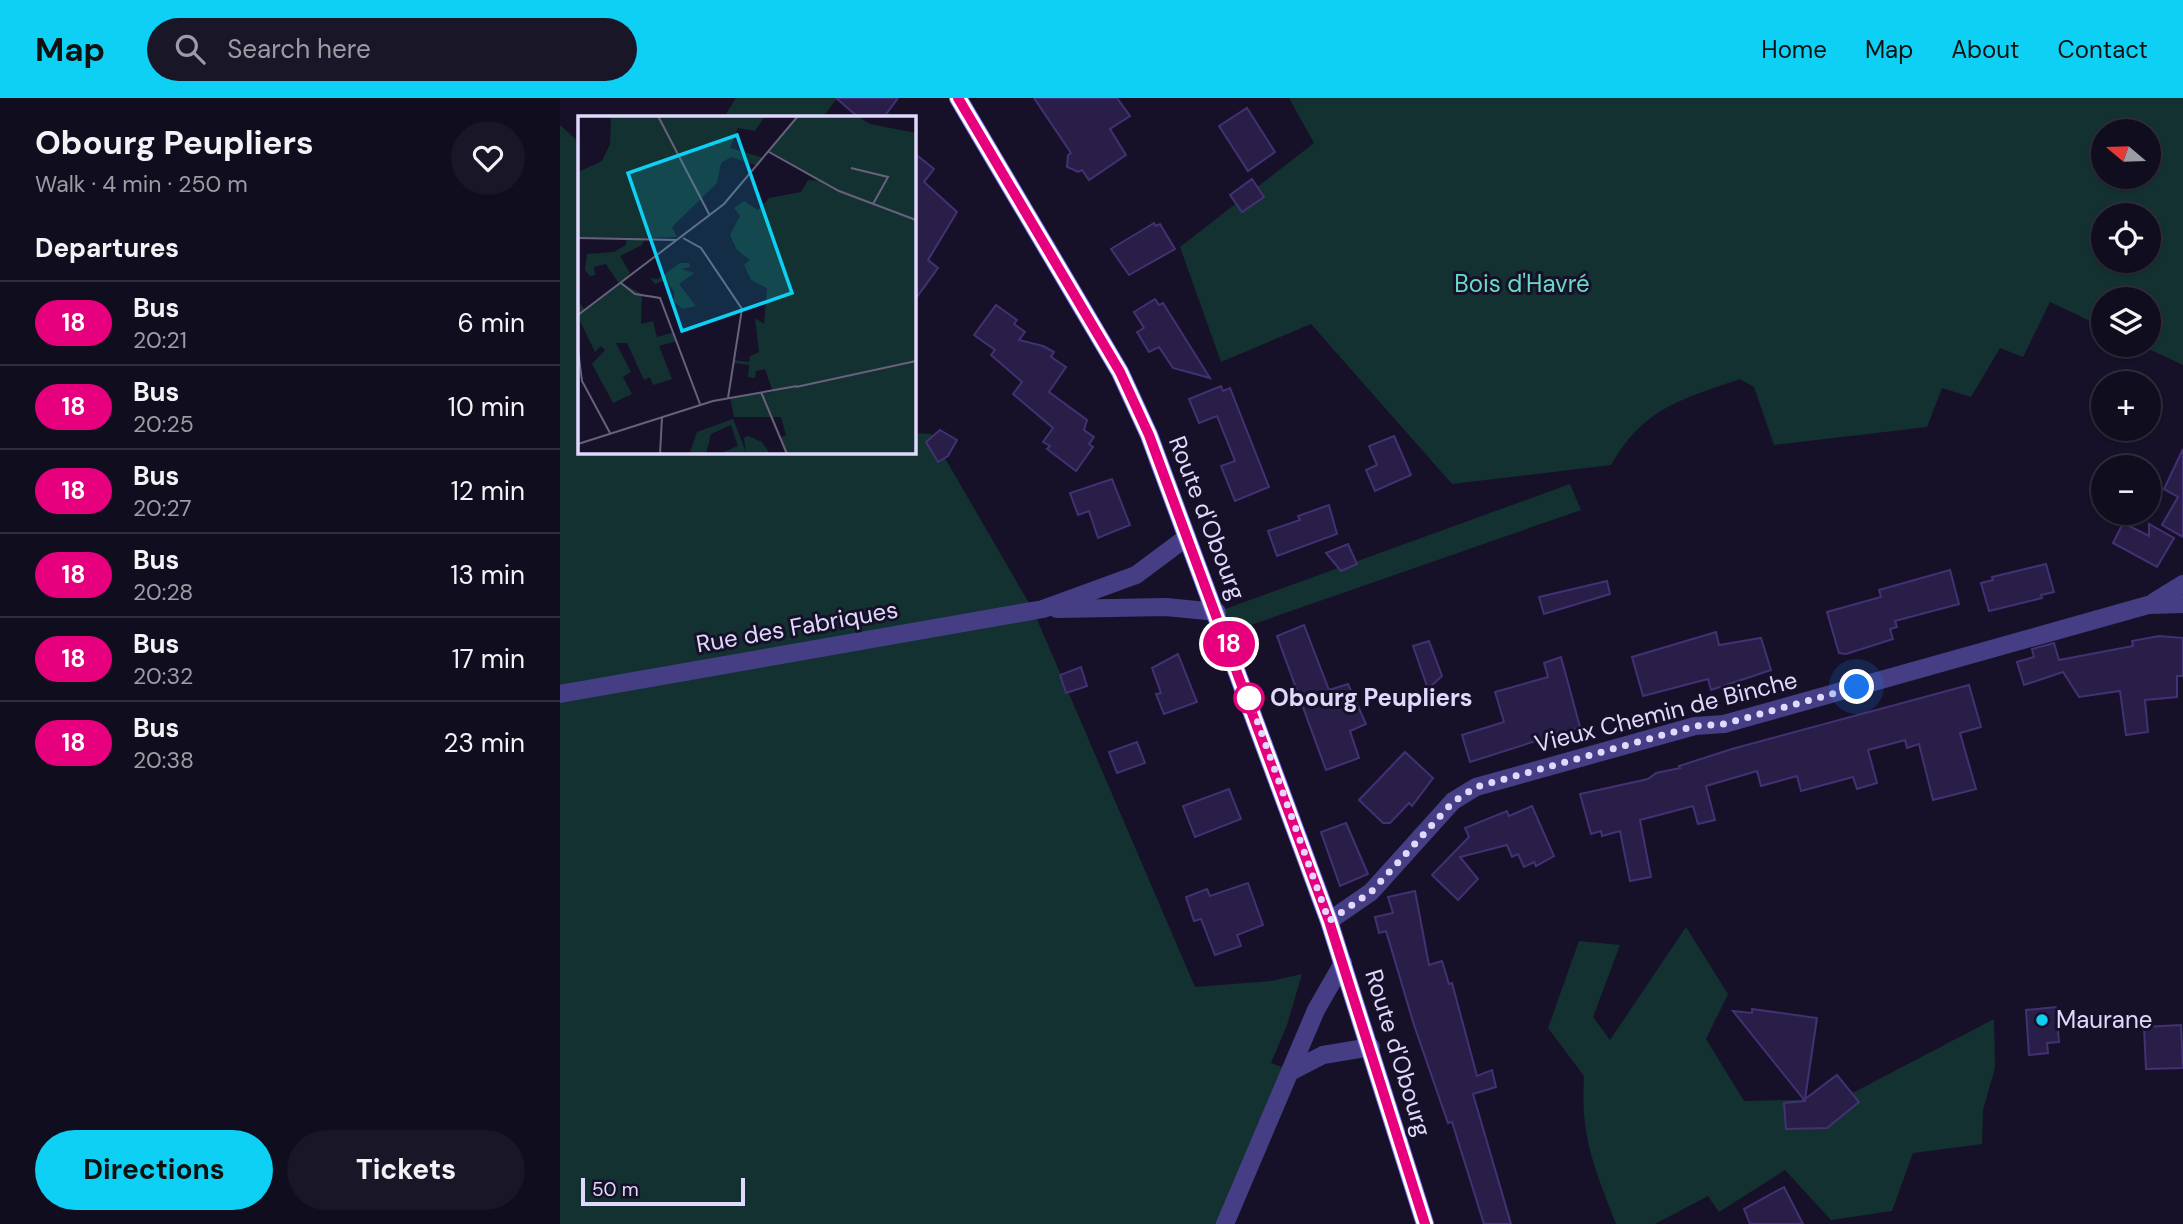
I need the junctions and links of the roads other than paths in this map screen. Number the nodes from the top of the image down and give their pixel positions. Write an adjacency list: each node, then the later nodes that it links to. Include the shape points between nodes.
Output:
1 (958, 98): 2 (main road, Route d'Obourg, via 1120,372)
2 (1187, 537): 6 (street, Rue des Fabriques, via 1136,575); 7 (main road, Route d'Obourg)
3 (2183, 583): 5 (street)
4 (2183, 604): 5 (street, Vieux Chemin de Binche)
5 (2148, 605): 9 (street, Vieux Chemin de Binche, via 1724,724 1695,726 1476,787 1453,802 1371,892)
6 (1043, 609): 7 (street, Rue des Fabriques, via 1166,607); 8 (street, Rue des Fabriques)
7 (1217, 612): 9 (main road, Route d'Obourg)
8 (560, 694)
9 (1329, 921): 10 (main road, Route d'Obourg)
10 (1343, 963): 11 (main road, Route d'Obourg); 12 (street, via 1316,1010)
11 (1371, 1047): 12 (street, via 1323,1055); 14 (main road, Route d'Obourg)
12 (1292, 1072): 13 (street)
13 (1224, 1224)
14 (1424, 1224)

